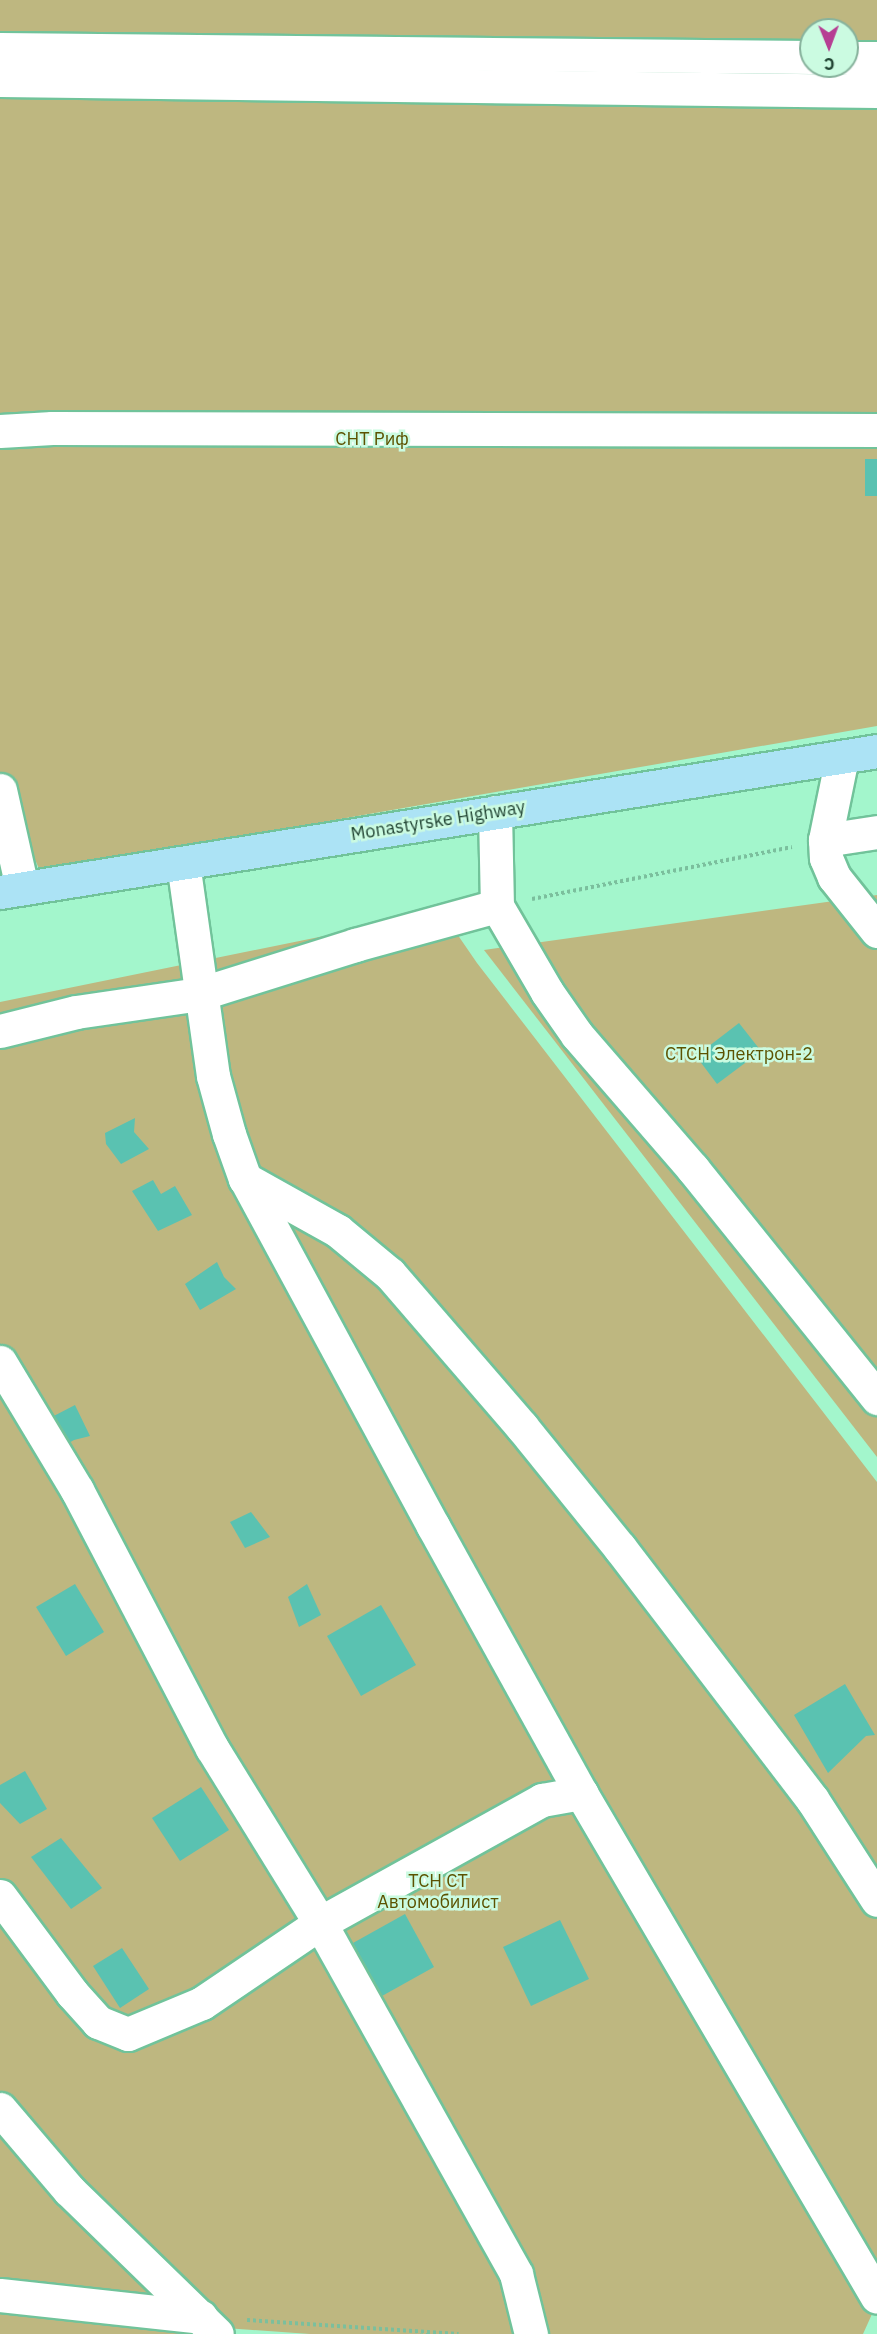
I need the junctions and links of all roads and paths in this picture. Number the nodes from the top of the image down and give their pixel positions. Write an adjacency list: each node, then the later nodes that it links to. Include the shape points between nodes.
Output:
1 (0, 49): 2 (street)
2 (799, 57)
3 (859, 58): 4 (street)
4 (877, 58)
5 (0, 80): 6 (street)
6 (877, 91)
7 (877, 430): 8 (street)
8 (0, 431)
9 (877, 751): 10 (main road, Monastyrske Highway)
10 (842, 757): 12 (main road, Monastyrske Highway); 14 (street)
11 (0, 790): 16 (street)
12 (495, 812): 15 (main road, Monastyrske Highway); 17 (street)
13 (877, 832): 14 (street)
14 (825, 840): 17 (path); 18 (street, via 826,858 834,877)
15 (183, 863): 16 (main road, Monastyrske Highway); 19 (street)
16 (11, 890)
17 (497, 906): 19 (street); 23 (street, via 576,1035 693,1169)
18 (877, 931)
19 (199, 994): 20 (street, via 75,1012); 21 (street, via 213,1076)
20 (0, 1031)
21 (245, 1179): 24 (street); 26 (street, via 338,1231 390,1274 621,1548 812,1799)
22 (0, 1362): 27 (street, via 77,1490 212,1748)
23 (877, 1398)
24 (582, 1793): 27 (street, via 542,1800); 30 (street)
25 (0, 1896): 27 (street, via 98,2022 128,2034 202,2003)
26 (877, 1900)
27 (321, 1923): 33 (street, via 516,2274)
28 (0, 2109): 31 (street, via 69,2190)
29 (0, 2295): 31 (street)
30 (877, 2297)
31 (209, 2326): 32 (path)
32 (459, 2334)
33 (531, 2334)

